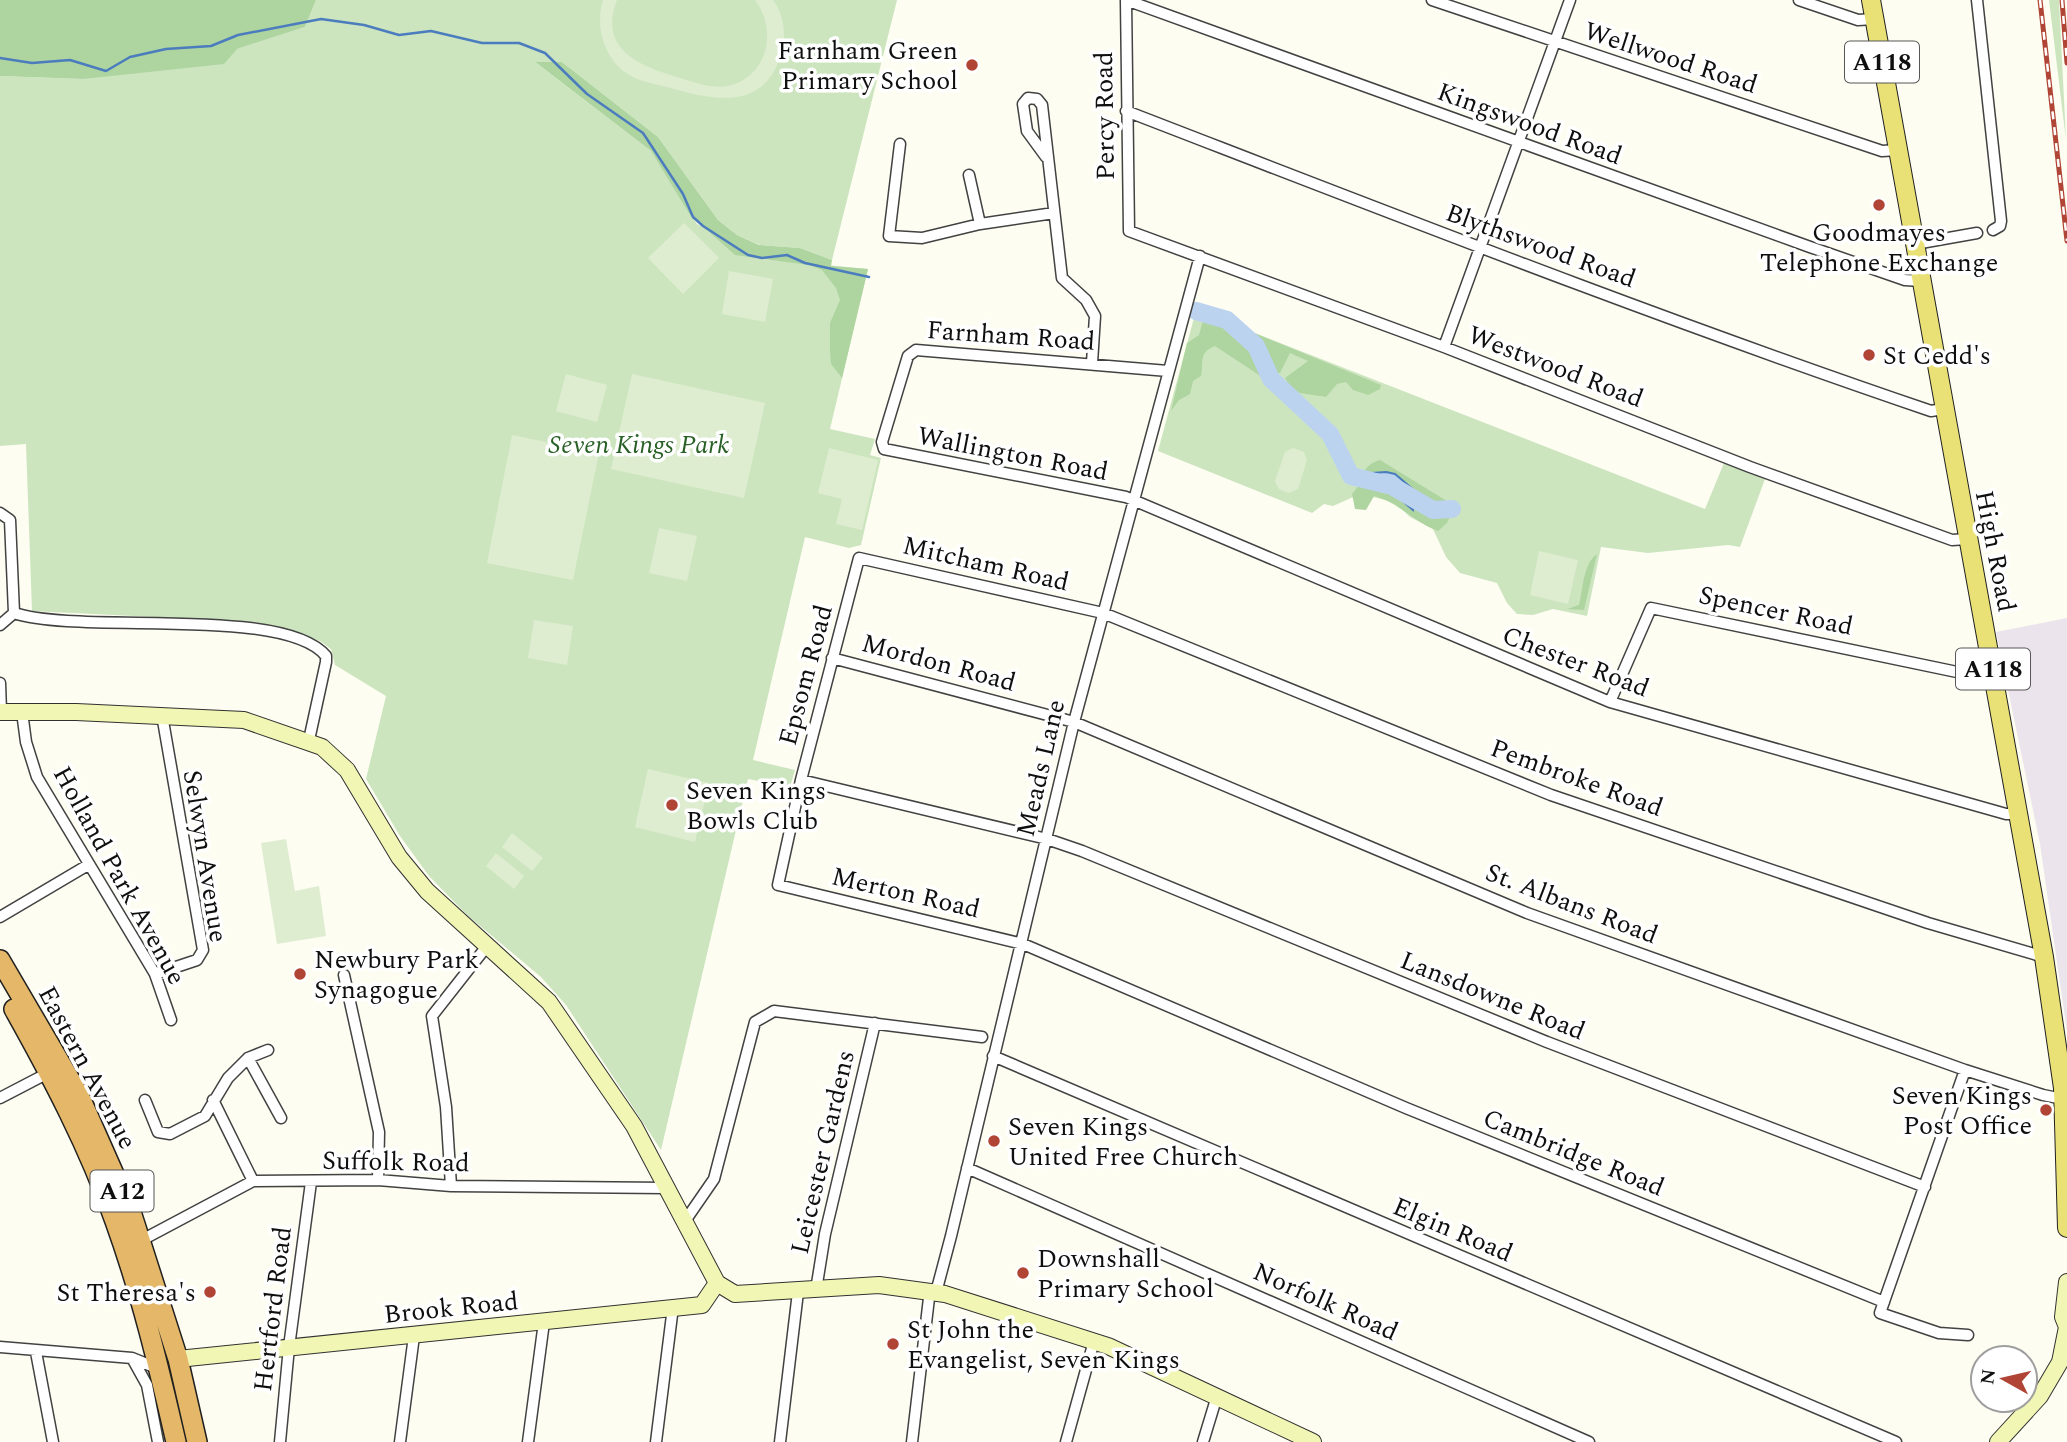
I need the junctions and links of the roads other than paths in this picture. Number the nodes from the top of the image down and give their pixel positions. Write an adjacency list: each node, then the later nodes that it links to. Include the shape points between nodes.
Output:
1 (1126, 0): 9 (street, Percy Road); 11 (street, Kingswood Road)
2 (1432, 0): 8 (street, Wellwood Road)
3 (1570, 0): 8 (street)
4 (1799, 0): 7 (street, via 1858,20)
5 (1871, 0): 7 (main road, High Road / A118)
6 (1976, 0): 17 (street, via 2001,221)
7 (1874, 19): 12 (main road, High Road / A118)
8 (1555, 43): 11 (street); 12 (street, Wellwood Road, via 1882,151)
9 (1126, 111): 18 (street, Percy Road); 21 (street, Blythswood Road)
10 (900, 144): 16 (street, via 889,236 922,238)
11 (1519, 144): 21 (street); 23 (street, Kingswood Road, via 1905,280)
12 (1898, 150): 20 (main road, High Road / A118)
13 (1046, 157): 13 (street, via 1027,131 1024,104 1028,98 1042,105); 15 (street)
14 (969, 175): 16 (street)
15 (1054, 213): 16 (street); 25 (street, via 1062,278 1086,300 1095,316)
16 (981, 225)
17 (1993, 230)
18 (1129, 231): 22 (street, Westwood Road)
19 (1977, 233): 20 (street)
20 (1915, 244): 23 (main road, High Road / A118)
21 (1479, 247): 24 (street); 27 (street, Blythswood Road, via 1879,393 1931,411)
22 (1200, 256): 24 (street, Westwood Road); 26 (street, Meads Lane)
23 (1921, 281): 27 (main road, High Road / A118)
24 (1444, 346): 31 (street, Westwood Road, via 1750,467 1952,540)
25 (1092, 363): 26 (street, Farnham Road); 28 (street, Farnham Road, via 911,352)
26 (1168, 371): 29 (street, Meads Lane)
27 (1943, 409): 31 (main road, High Road / A118)
28 (884, 449): 29 (street, Wallington Road)
29 (1133, 500): 34 (street, Meads Lane); 39 (street, Chester Road)
30 (0, 513): 33 (street, via 10,520)
31 (1967, 539): 37 (main road, High Road / A118)
32 (859, 558): 34 (street, Mitcham Road); 36 (street, Epsom Road)
33 (14, 613): 35 (street); 44 (street, via 256,628 314,645 326,662)
34 (1103, 613): 43 (street, Meads Lane); 53 (street, Pembroke Road, via 1551,795 1928,923)
35 (0, 625)
36 (832, 658): 43 (street, Mordon Road); 45 (street, Epsom Road)
37 (1994, 675): 39 (street, Spencer Road, via 1981,677 1651,608); 46 (main road, High Road / A118)
38 (0, 683): 40 (street)
39 (1610, 702): 46 (street, Chester Road)
40 (1, 712): 41 (street)
41 (22, 712): 42 (street); 48 (street, Holland Park Avenue, via 37,777)
42 (162, 715): 44 (street, via 244,720); 55 (street, Selwyn Avenue, via 203,950 197,960)
43 (1074, 722): 47 (street, Meads Lane); 64 (street, St. Albans Road, via 1527,913)
44 (309, 740): 52 (street, via 347,771 399,857 427,891)
45 (801, 780): 47 (street, Lansdowne Road); 49 (street, Epsom Road)
46 (2019, 814): 53 (main road, High Road / A118)
47 (1047, 839): 51 (street, Meads Lane); 77 (street, Lansdowne Road, via 1547,1042)
48 (88, 865): 50 (street); 55 (street, Holland Park Avenue)
49 (778, 885): 51 (street, Merton Road)
50 (0, 917)
51 (1023, 944): 62 (street, Meads Lane); 87 (street, Cambridge Road, via 1417,1113)
52 (486, 946): 76 (street, via 432,1016 446,1107); 78 (street, via 549,1002 634,1126)
53 (2044, 957): 67 (main road, High Road / A118)
54 (0, 960): 81 (highway, Eastern Avenue / A12, via 79,1095)
55 (155, 974): 58 (street, Holland Park Avenue)
56 (344, 975): 73 (street, via 379,1132)
57 (0, 986): 65 (highway, Eastern Avenue / A12)
58 (171, 1020)
59 (875, 1023): 60 (street); 79 (street, via 774,1012 755,1022 714,1179); 84 (street, Leicester Gardens)
60 (982, 1037)
61 (268, 1049): 63 (street)
62 (993, 1056): 72 (street, Meads Lane); 116 (street, Elgin Road)
63 (248, 1058): 69 (street); 70 (street)
64 (1965, 1070): 67 (street, St. Albans Road); 77 (street)
65 (50, 1072): 66 (street); 93 (highway, Eastern Avenue / A12, via 115,1220)
66 (0, 1098)
67 (2063, 1098): 71 (main road, High Road / A118)
68 (145, 1100): 69 (street, via 158,1132 170,1134 205,1116)
69 (213, 1100): 74 (street)
70 (281, 1118)
71 (2067, 1155): 80 (main road, High Road / A118)
72 (967, 1168): 85 (street, Meads Lane); 115 (street, Norfolk Road)
73 (379, 1180): 75 (street, Suffolk Road); 76 (street, Suffolk Road)
74 (253, 1181): 75 (street, Suffolk Road); 81 (street, Suffolk Road)
75 (311, 1182): 95 (street, Hertford Road)
76 (451, 1186): 78 (street, Suffolk Road)
77 (1925, 1187): 87 (street)
78 (666, 1188): 79 (street)
79 (685, 1221): 83 (street)
80 (2067, 1228)
81 (140, 1241): 99 (highway, Eastern Avenue / A12)
82 (2067, 1282): 90 (street, via 2063,1317)
83 (718, 1283): 86 (street, via 735,1294); 88 (street, Brook Road, via 702,1305)
84 (816, 1290): 85 (street, via 879,1285); 86 (street)
85 (933, 1291): 94 (street); 111 (street, Meads Lane)
86 (798, 1292): 110 (street)
87 (1884, 1301): 91 (street, via 1880,1313 1939,1334)
88 (673, 1307): 89 (street, Brook Road); 109 (street)
89 (544, 1322): 92 (street, Brook Road); 108 (street)
90 (2067, 1327): 117 (street, via 2051,1382)
91 (1968, 1335)
92 (414, 1336): 95 (street, Brook Road); 107 (street)
93 (152, 1339): 98 (street); 100 (highway, Eastern Avenue / A12)
94 (1094, 1341): 101 (street); 112 (street)
95 (289, 1347): 99 (street, Brook Road); 106 (street, Hertford Road)
96 (0, 1348): 97 (street)
97 (36, 1352): 98 (street); 102 (street)
98 (132, 1358): 100 (street); 103 (street, via 147,1385)
99 (178, 1359): 105 (highway, Eastern Avenue / A12)
100 (159, 1369): 104 (highway, Eastern Avenue / A12)
101 (1217, 1396): 113 (street); 114 (street)
102 (53, 1442)
103 (158, 1442)
104 (176, 1442)
105 (197, 1442)
106 (280, 1442)
107 (400, 1442)
108 (528, 1442)
109 (656, 1442)
110 (780, 1442)
111 (912, 1442)
112 (1066, 1442)
113 (1203, 1442)
114 (1313, 1442)
115 (1589, 1442)
116 (1896, 1442)
117 (1998, 1442)

